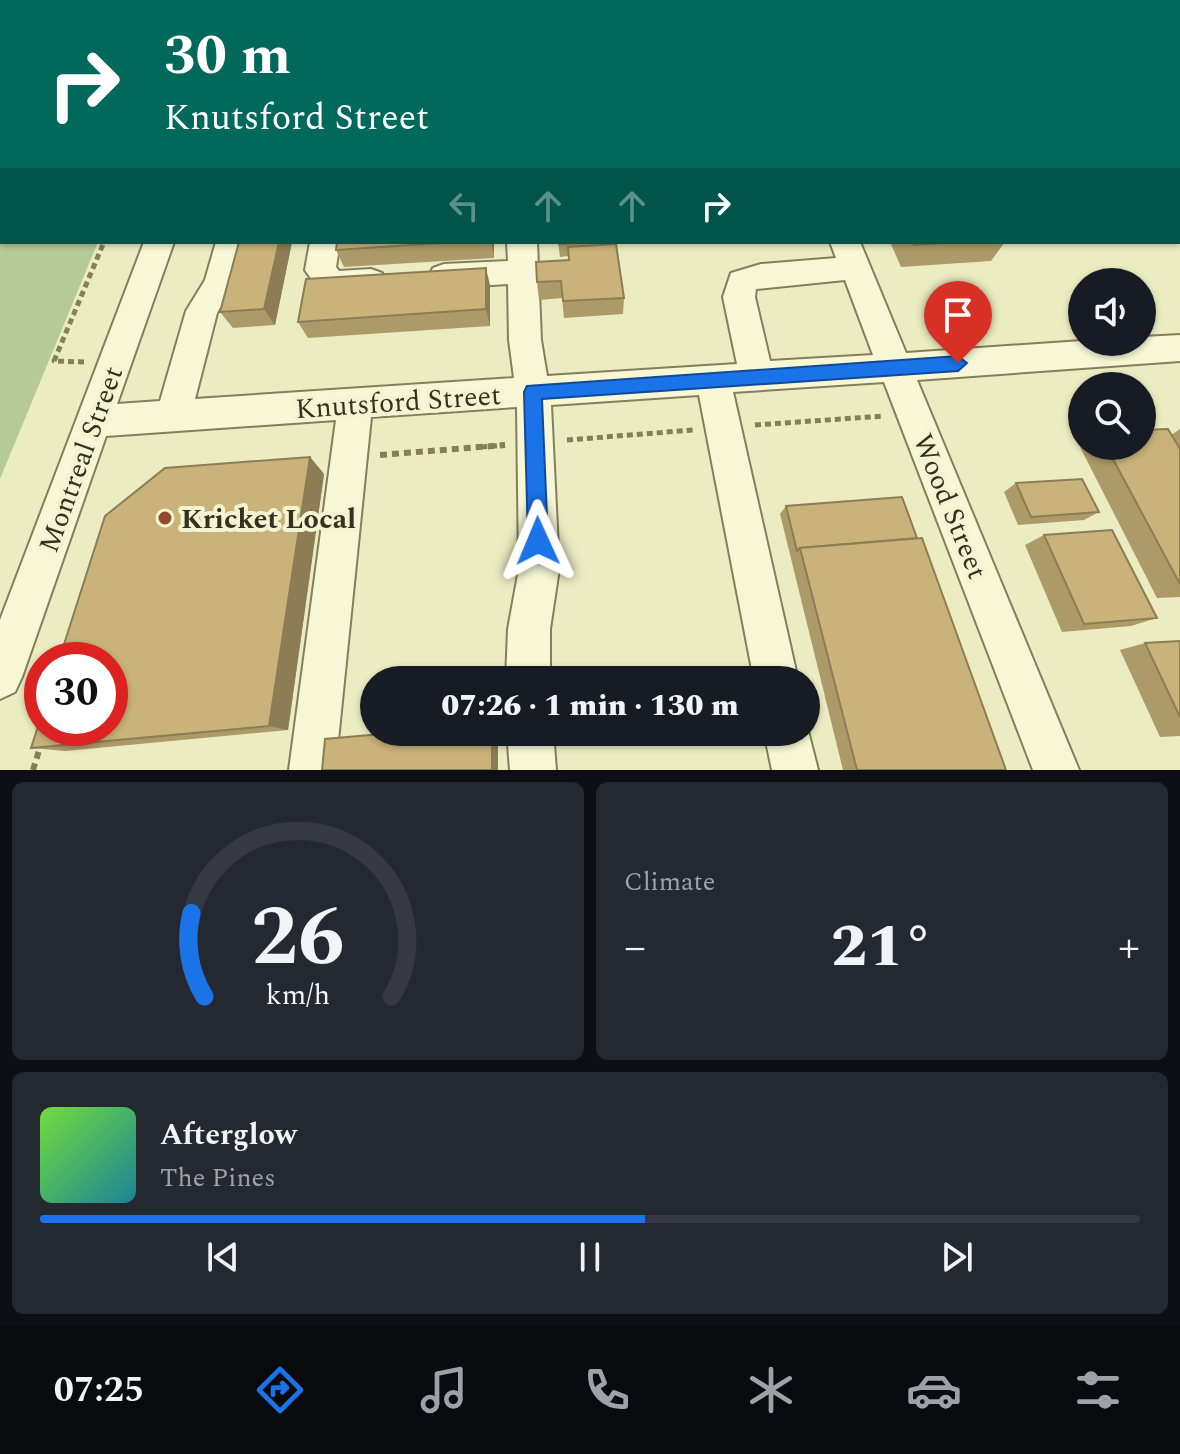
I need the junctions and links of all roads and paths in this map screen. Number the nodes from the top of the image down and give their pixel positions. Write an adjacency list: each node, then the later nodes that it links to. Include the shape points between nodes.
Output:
1 (103, 244): 9 (path, via 54,361 90,362)
2 (158, 244): 15 (street, Montreal Street)
3 (230, 244): 14 (street, via 220,282 202,311)
4 (325, 244): 6 (street, via 320,270 331,283 412,278)
5 (850, 255): 8 (street, Wood Street); 10 (street, via 742,281 739,297)
6 (523, 257): 12 (street, via 525,340)
7 (1180, 348): 8 (street, Knutsford Street)
8 (895, 367): 10 (street, Knutsford Street); 26 (street, Wood Street)
9 (85, 374)
10 (757, 377): 11 (street, Knutsford Street)
11 (713, 380): 12 (street, Knutsford Street); 17 (street)
12 (533, 392): 13 (street, Knutsford Street); 16 (street, via 539,569)
13 (355, 404): 14 (street, Knutsford Street); 23 (street)
14 (173, 416): 15 (street, Knutsford Street)
15 (94, 421): 18 (street, Montreal Street)
16 (528, 666)
17 (773, 666)
18 (0, 677)
19 (41, 746): 22 (path)
20 (531, 746): 24 (street)
21 (790, 746): 25 (street)
22 (33, 770)
23 (312, 770)
24 (533, 770)
25 (795, 770)
26 (1056, 770)

